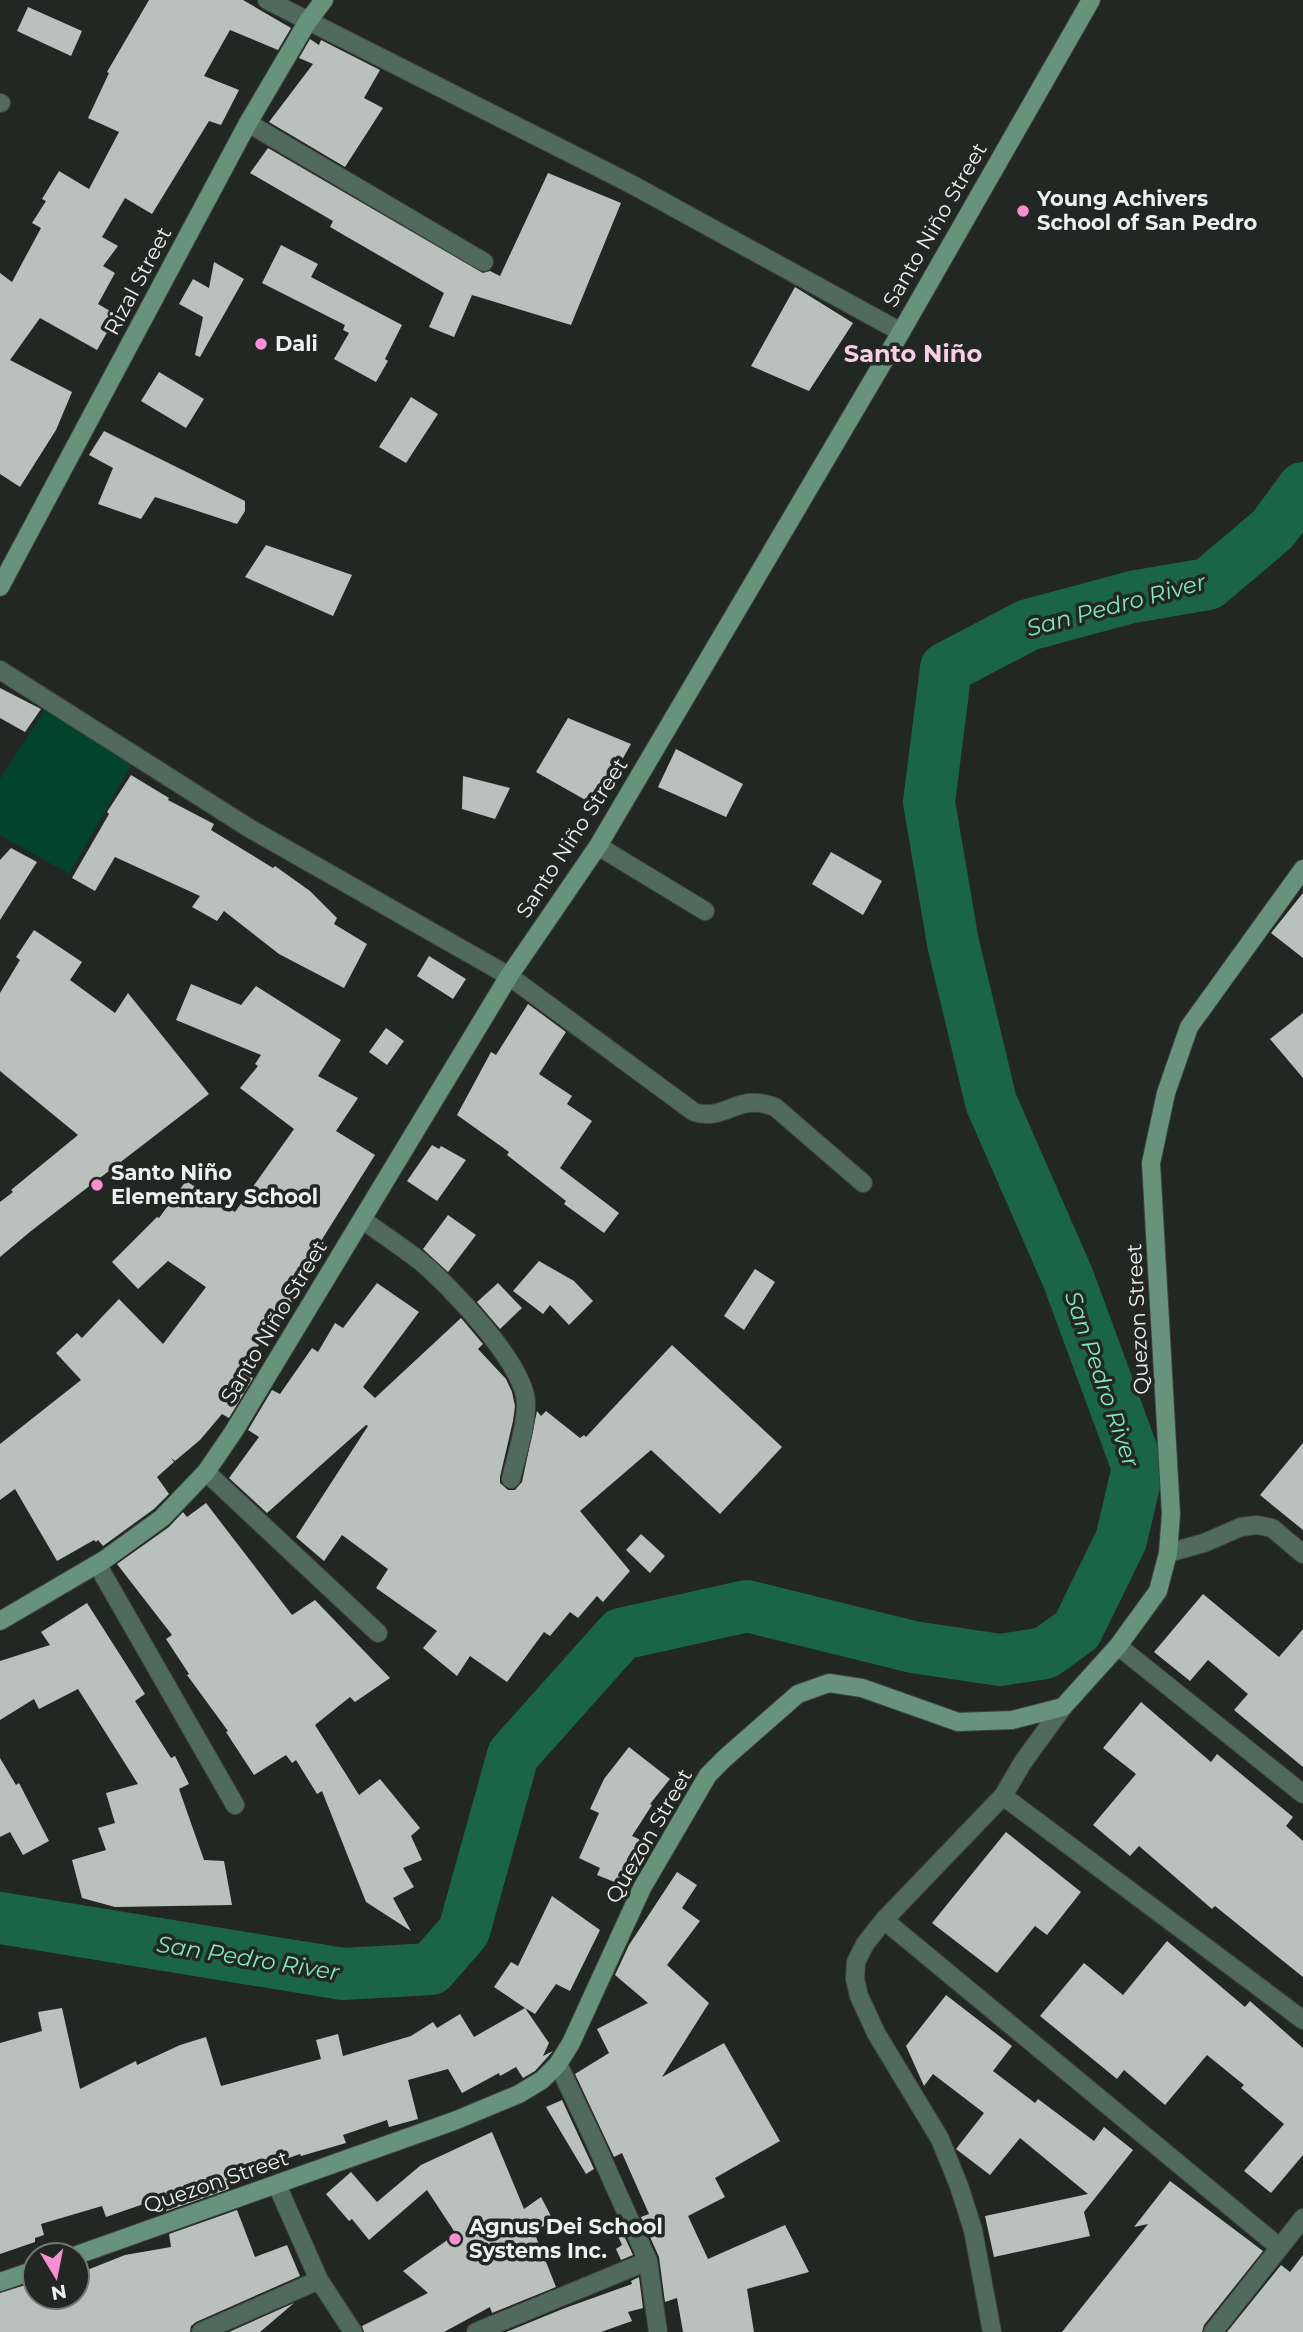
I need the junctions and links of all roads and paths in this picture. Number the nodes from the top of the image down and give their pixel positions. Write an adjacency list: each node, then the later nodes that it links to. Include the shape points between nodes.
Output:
1 (267, 0): 4 (street)
2 (324, 0): 4 (street, Rizal Street)
3 (1091, 0): 7 (street, Santo Niño Street)
4 (308, 21): 5 (street, Rizal Street); 7 (street, via 631,184)
5 (248, 123): 6 (street); 8 (street, Rizal Street)
6 (484, 262)
7 (901, 332): 10 (street, Santo Niño Street)
8 (0, 587)
9 (0, 670): 13 (street, via 248,828)
10 (598, 846): 12 (street); 13 (street, Santo Niño Street)
11 (1303, 869): 18 (street, Quezon Street, via 1189,1027 1166,1093 1151,1163 1171,1514)
12 (705, 911)
13 (509, 976): 14 (street, via 694,1112 706,1116 747,1102 775,1107); 15 (street, Santo Niño Street)
14 (863, 1183)
15 (363, 1220): 16 (street, Santo Niño Street); 17 (street, via 421,1262 506,1356 527,1405)
16 (206, 1472): 20 (street, Santo Niño Street, via 162,1518); 22 (street)
17 (511, 1479)
18 (1168, 1553): 19 (street, via 1256,1525 1272,1528); 23 (street, Quezon Street, via 1157,1591)
19 (1303, 1554)
20 (97, 1564): 21 (street, Santo Niño Street); 27 (street)
21 (0, 1621)
22 (379, 1633)
23 (1118, 1646): 24 (street, Quezon Street); 25 (street)
24 (1063, 1707): 26 (street); 30 (street, Quezon Street, via 1012,1720 958,1722 862,1688 829,1683 798,1694 708,1775 642,1888)
25 (1303, 1794)
26 (1003, 1796): 28 (street); 29 (street)
27 (235, 1805)
28 (884, 1920): 33 (street); 43 (street, via 856,1962 859,1996 940,2139 959,2186 973,2230)
29 (1303, 2020)
30 (558, 2064): 31 (street, Quezon Street, via 519,2094); 35 (street)
31 (277, 2185): 34 (street, Quezon Street); 37 (street)
32 (1303, 2218): 33 (street)
33 (1279, 2247): 44 (street)
34 (91, 2250)
35 (648, 2261): 41 (street); 42 (street)
36 (21, 2275): 38 (street)
37 (319, 2280): 39 (street); 40 (street)
38 (0, 2283)
39 (201, 2332)
40 (353, 2332)
41 (476, 2332)
42 (658, 2332)
43 (992, 2332)
44 (1213, 2332)

